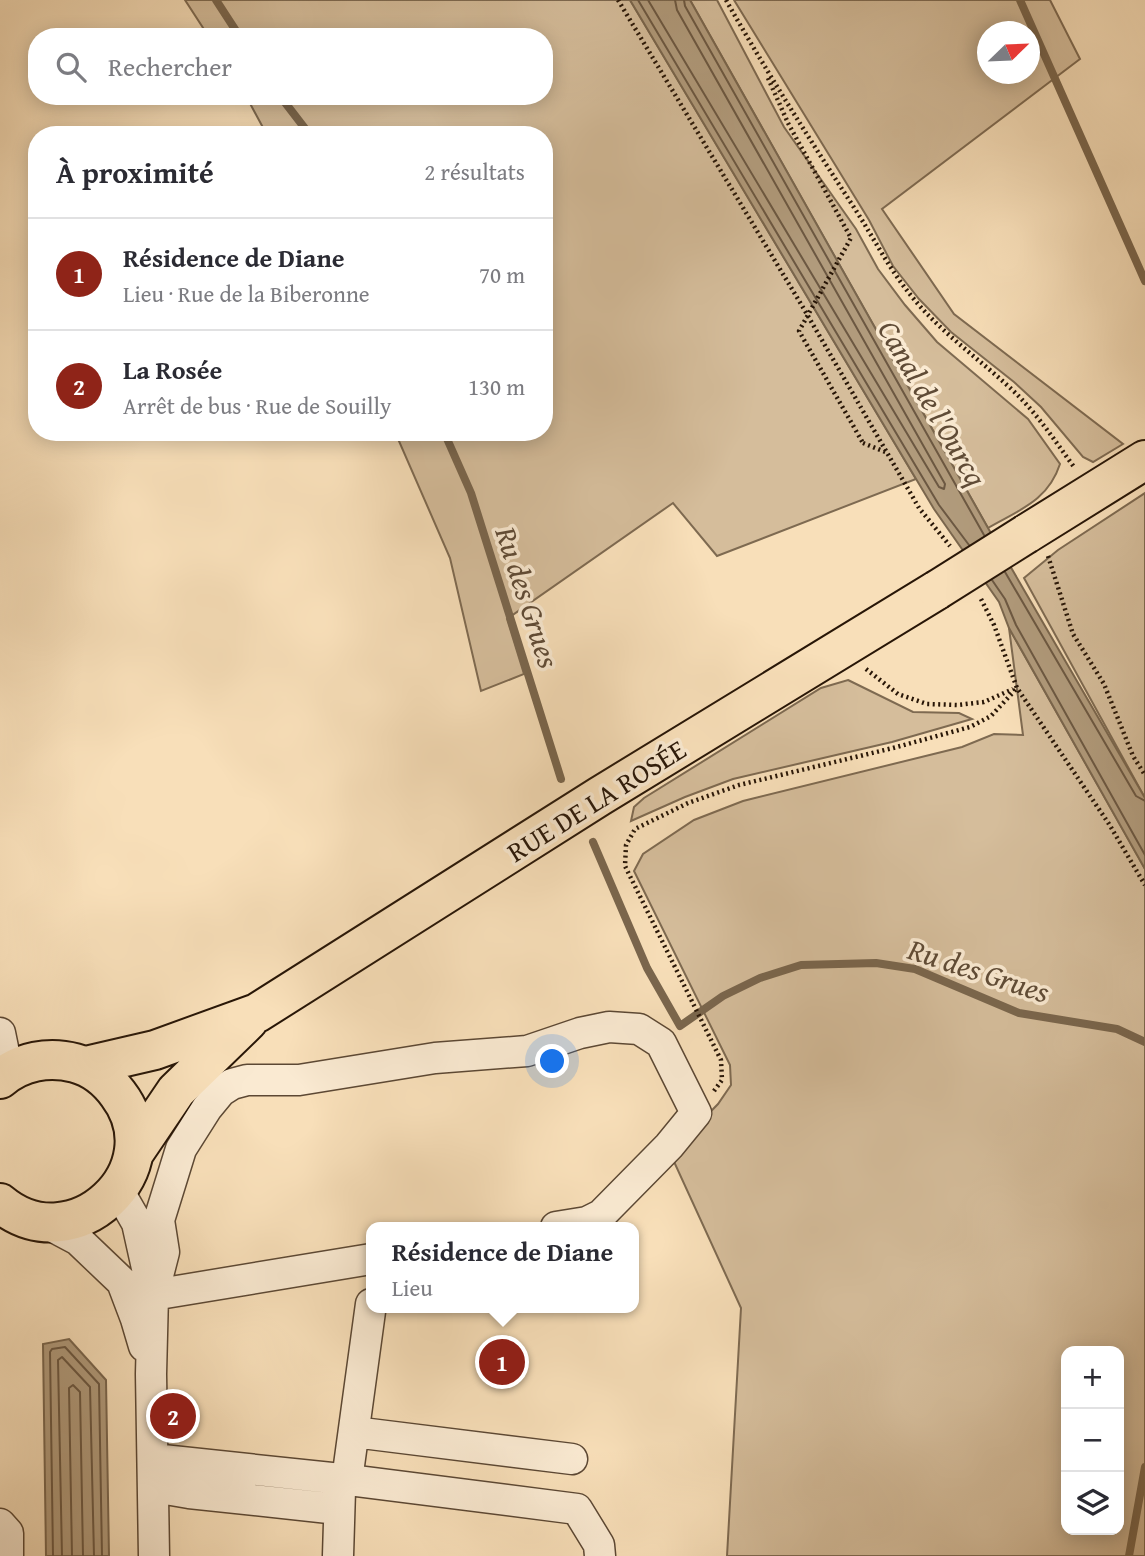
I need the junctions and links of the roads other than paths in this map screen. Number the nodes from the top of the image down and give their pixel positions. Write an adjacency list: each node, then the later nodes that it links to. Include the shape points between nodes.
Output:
1 (1145, 460): 2 (main road, RUE DE LA ROSÉE, bridge)
2 (257, 1013): 4 (main road, RUE DE LA ROSÉE, via 155,1050); 6 (main road, RUE DE LA ROSÉE, via 176,1091)
3 (0, 1032): 5 (street)
4 (86, 1066): 5 (main road, via 60,1059 33,1061); 6 (main road, via 108,1081 124,1102 133,1127)
5 (4, 1075)
6 (134, 1153): 7 (main road, RUE DE LA ROSÉE)
7 (118, 1191): 10 (main road, via 86,1216); 12 (street, via 137,1223)
8 (3, 1208): 10 (main road)
9 (587, 1222): 12 (street, via 601,1215 696,1113 660,1044 639,1029 609,1027 527,1051 232,1084 207,1108 181,1149 159,1220 164,1252)
10 (46, 1223): 14 (street, via 78,1240 122,1282)
11 (366, 1260): 12 (street)
12 (153, 1295): 14 (street)
13 (370, 1313): 15 (street)
14 (151, 1374): 17 (street)
15 (354, 1432): 16 (street); 18 (street)
16 (572, 1459)
17 (154, 1473): 18 (street); 19 (street, via 189,1493); 22 (street)
18 (344, 1480): 19 (street); 24 (street, via 577,1509 599,1545)
19 (338, 1509): 23 (street)
20 (0, 1524): 21 (street, via 8,1532)
21 (8, 1556)
22 (154, 1556)
23 (338, 1556)
24 (600, 1556)

